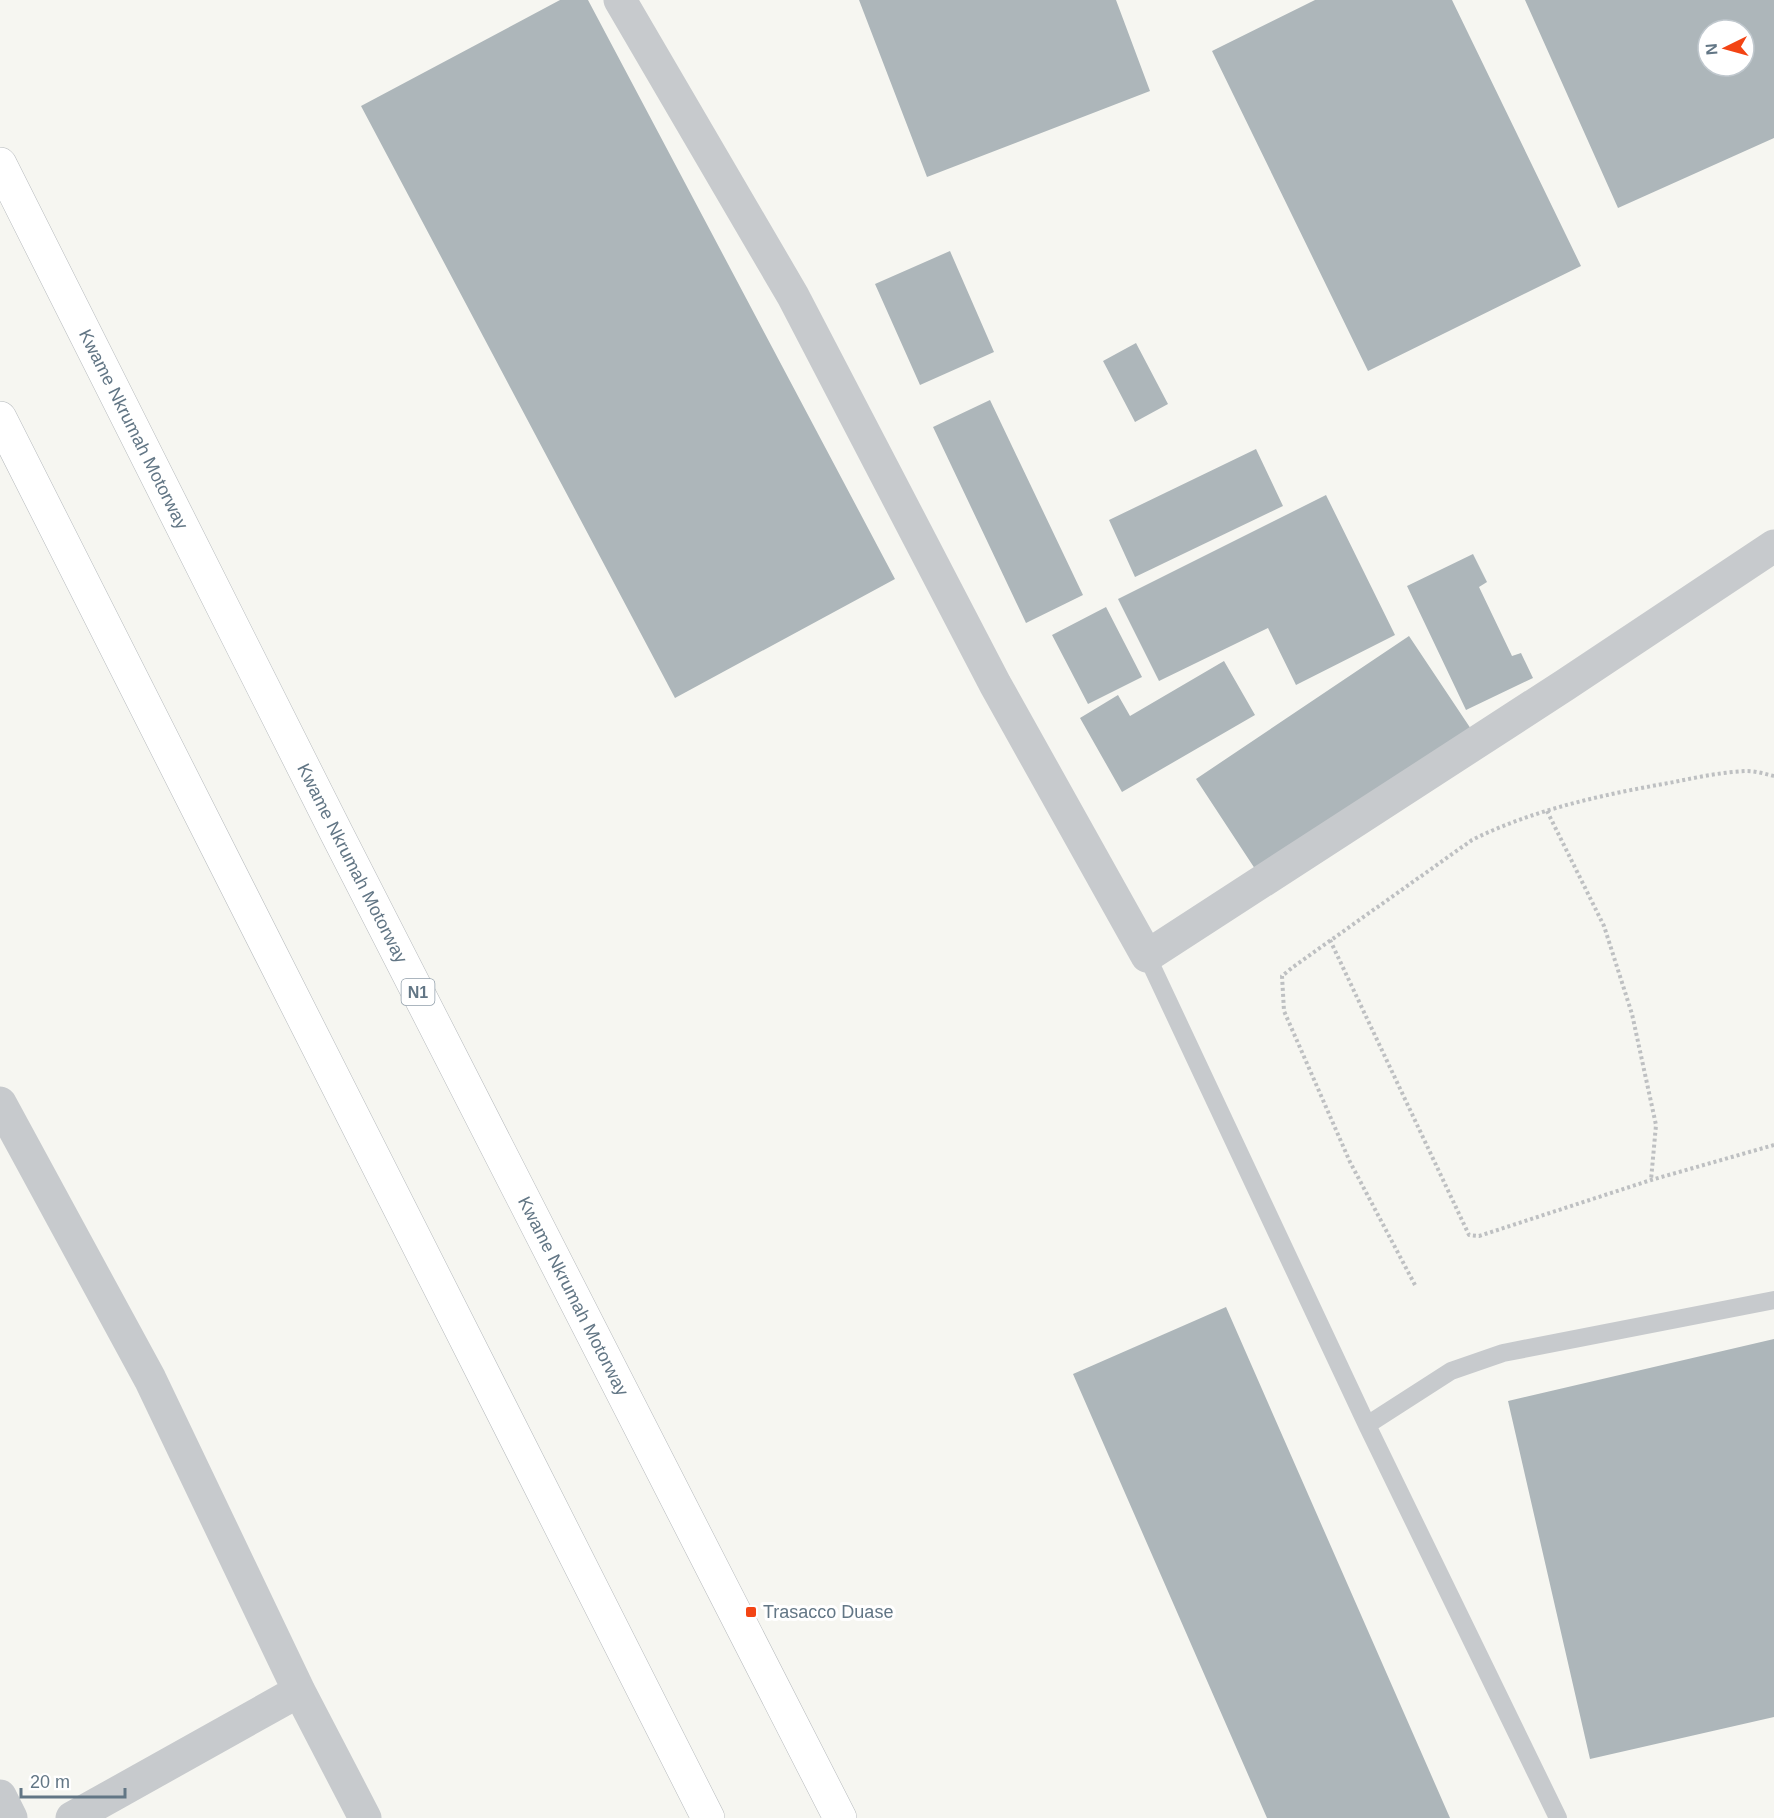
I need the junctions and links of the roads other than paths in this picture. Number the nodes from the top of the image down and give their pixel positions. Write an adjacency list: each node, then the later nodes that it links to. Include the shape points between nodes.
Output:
1 (620, 0): 5 (street, via 793,296 994,684)
2 (0, 164): 15 (highway, Kwame Nkrumah Motorway / N1)
3 (0, 418): 14 (highway)
4 (1774, 546): 5 (street)
5 (1147, 956): 8 (lane)
6 (0, 1103): 9 (street, via 150,1379)
7 (1774, 1300): 8 (lane, via 1503,1353 1451,1371)
8 (1367, 1425): 16 (lane)
9 (299, 1691): 12 (street); 13 (street)
10 (0, 1796): 11 (street)
11 (11, 1818)
12 (72, 1818)
13 (365, 1818)
14 (708, 1818)
15 (840, 1818)
16 (1558, 1818)

